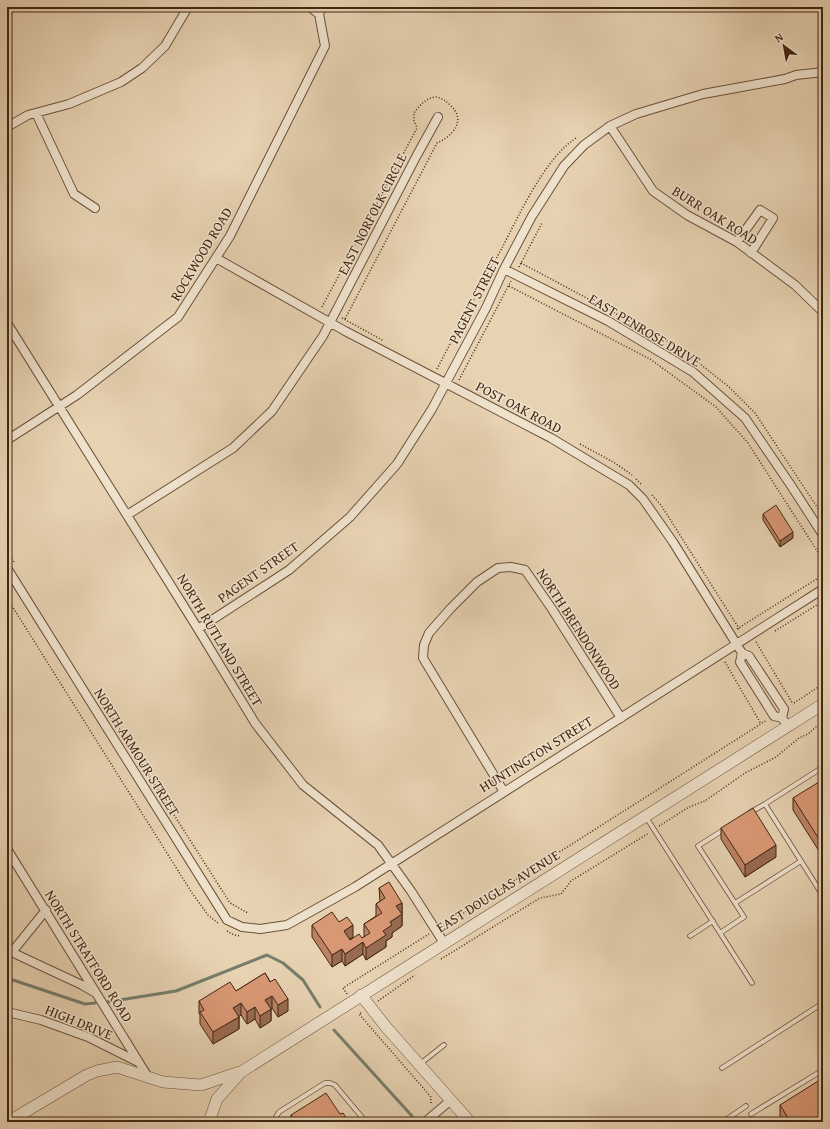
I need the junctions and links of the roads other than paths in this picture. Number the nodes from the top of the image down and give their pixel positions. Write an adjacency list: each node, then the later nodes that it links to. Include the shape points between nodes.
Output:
1 (188, 7): 6 (street, via 166,46 142,68 121,82 69,104)
2 (310, 7): 4 (street)
3 (329, 7): 4 (lane)
4 (319, 14): 13 (street, ROCKWOOD ROAD, via 326,46 230,236)
5 (823, 72): 8 (street, PAGENT STREET, via 703,94 636,114)
6 (36, 113): 9 (street); 10 (street, via 74,194)
7 (438, 117): 17 (street, EAST NORFOLK CIRCLE)
8 (610, 126): 11 (street, BURR OAK ROAD, via 653,191 687,215); 14 (street, PAGENT STREET, via 584,145 564,166 532,216)
9 (7, 127)
10 (94, 208)
11 (737, 242): 12 (street, BURR OAK ROAD); 12 (street, via 760,210 773,218)
12 (752, 253): 15 (street, BURR OAK ROAD, via 795,284)
13 (216, 258): 17 (street, POST OAK ROAD); 19 (street, ROCKWOOD ROAD, via 178,317)
14 (504, 269): 18 (street, PAGENT STREET); 22 (street, EAST PENROSE DRIVE, via 608,321 693,372 745,418)
15 (823, 312)
16 (7, 323): 19 (street, NORTH RUTLAND STREET)
17 (330, 323): 18 (street, POST OAK ROAD); 21 (street, EAST NORFOLK CIRCLE, via 272,410 233,448)
18 (448, 379): 25 (street, PAGENT STREET, via 397,464 350,517 289,570); 26 (street, POST OAK ROAD, via 629,485 643,499 673,542)
19 (59, 406): 20 (street, ROCKWOOD ROAD); 21 (street, NORTH RUTLAND STREET)
20 (7, 440)
21 (127, 515): 25 (street, NORTH RUTLAND STREET)
22 (823, 535)
23 (7, 568): 44 (street, NORTH ARMOUR STREET, via 227,920 242,927)
24 (823, 589): 26 (street, HUNTINGTON STREET)
25 (198, 629): 39 (street, NORTH RUTLAND STREET, via 255,723 303,785 378,845)
26 (736, 644): 27 (street, POST OAK ROAD); 30 (street, HUNTINGTON STREET)
27 (742, 653): 29 (street, POST OAK ROAD, via 750,656); 29 (street, POST OAK ROAD, via 740,662)
28 (823, 704): 29 (street, EAST DOUGLAS AVENUE)
29 (782, 717): 34 (street, EAST DOUGLAS AVENUE)
30 (621, 718): 32 (street, HUNTINGTON STREET); 32 (street, NORTH BRENDONWOOD, via 525,570 498,568 477,582 429,633 422,658)
31 (823, 767): 33 (lane)
32 (504, 792): 39 (street, HUNTINGTON STREET)
33 (765, 804): 35 (lane); 38 (lane)
34 (645, 816): 43 (lane); 47 (street, EAST DOUGLAS AVENUE)
35 (745, 816)
36 (732, 825): 41 (lane, via 698,846)
37 (7, 848): 42 (street, NORTH STRATFORD ROAD)
38 (801, 861): 40 (lane); 41 (lane)
39 (391, 864): 44 (street, HUNTINGTON STREET, via 287,925); 47 (street, NORTH RUTLAND STREET)
40 (823, 896)
41 (735, 903): 45 (lane, via 744,917)
42 (46, 910): 48 (street); 50 (street, NORTH STRATFORD ROAD)
43 (713, 921): 45 (lane); 46 (lane)
44 (260, 929)
45 (720, 933): 49 (lane)
46 (690, 936)
47 (444, 943): 51 (street, EAST DOUGLAS AVENUE)
48 (10, 951): 50 (street)
49 (752, 983)
50 (96, 994): 55 (street, NORTH STRATFORD ROAD)
51 (362, 995): 56 (street); 59 (street, EAST DOUGLAS AVENUE)
52 (823, 1003): 57 (lane)
53 (7, 1012): 55 (street, HIGH DRIVE, via 88,1036)
54 (444, 1045): 56 (lane)
55 (139, 1062): 60 (street, NORTH STRATFORD ROAD)
56 (419, 1065): 61 (street)
57 (722, 1068)
58 (823, 1070): 63 (lane)
59 (241, 1072): 60 (street, via 201,1084 163,1082); 66 (street, EAST DOUGLAS AVENUE, via 217,1099)
60 (148, 1077): 65 (street, via 117,1068 97,1071)
61 (451, 1100): 69 (street); 70 (street)
62 (746, 1106): 64 (lane)
63 (751, 1114)
64 (728, 1119)
65 (8, 1122)
66 (209, 1122)
67 (277, 1122): 68 (lane, via 279,1112 325,1083 330,1083 335,1085)
68 (366, 1122)
69 (426, 1122)
70 (470, 1122)

